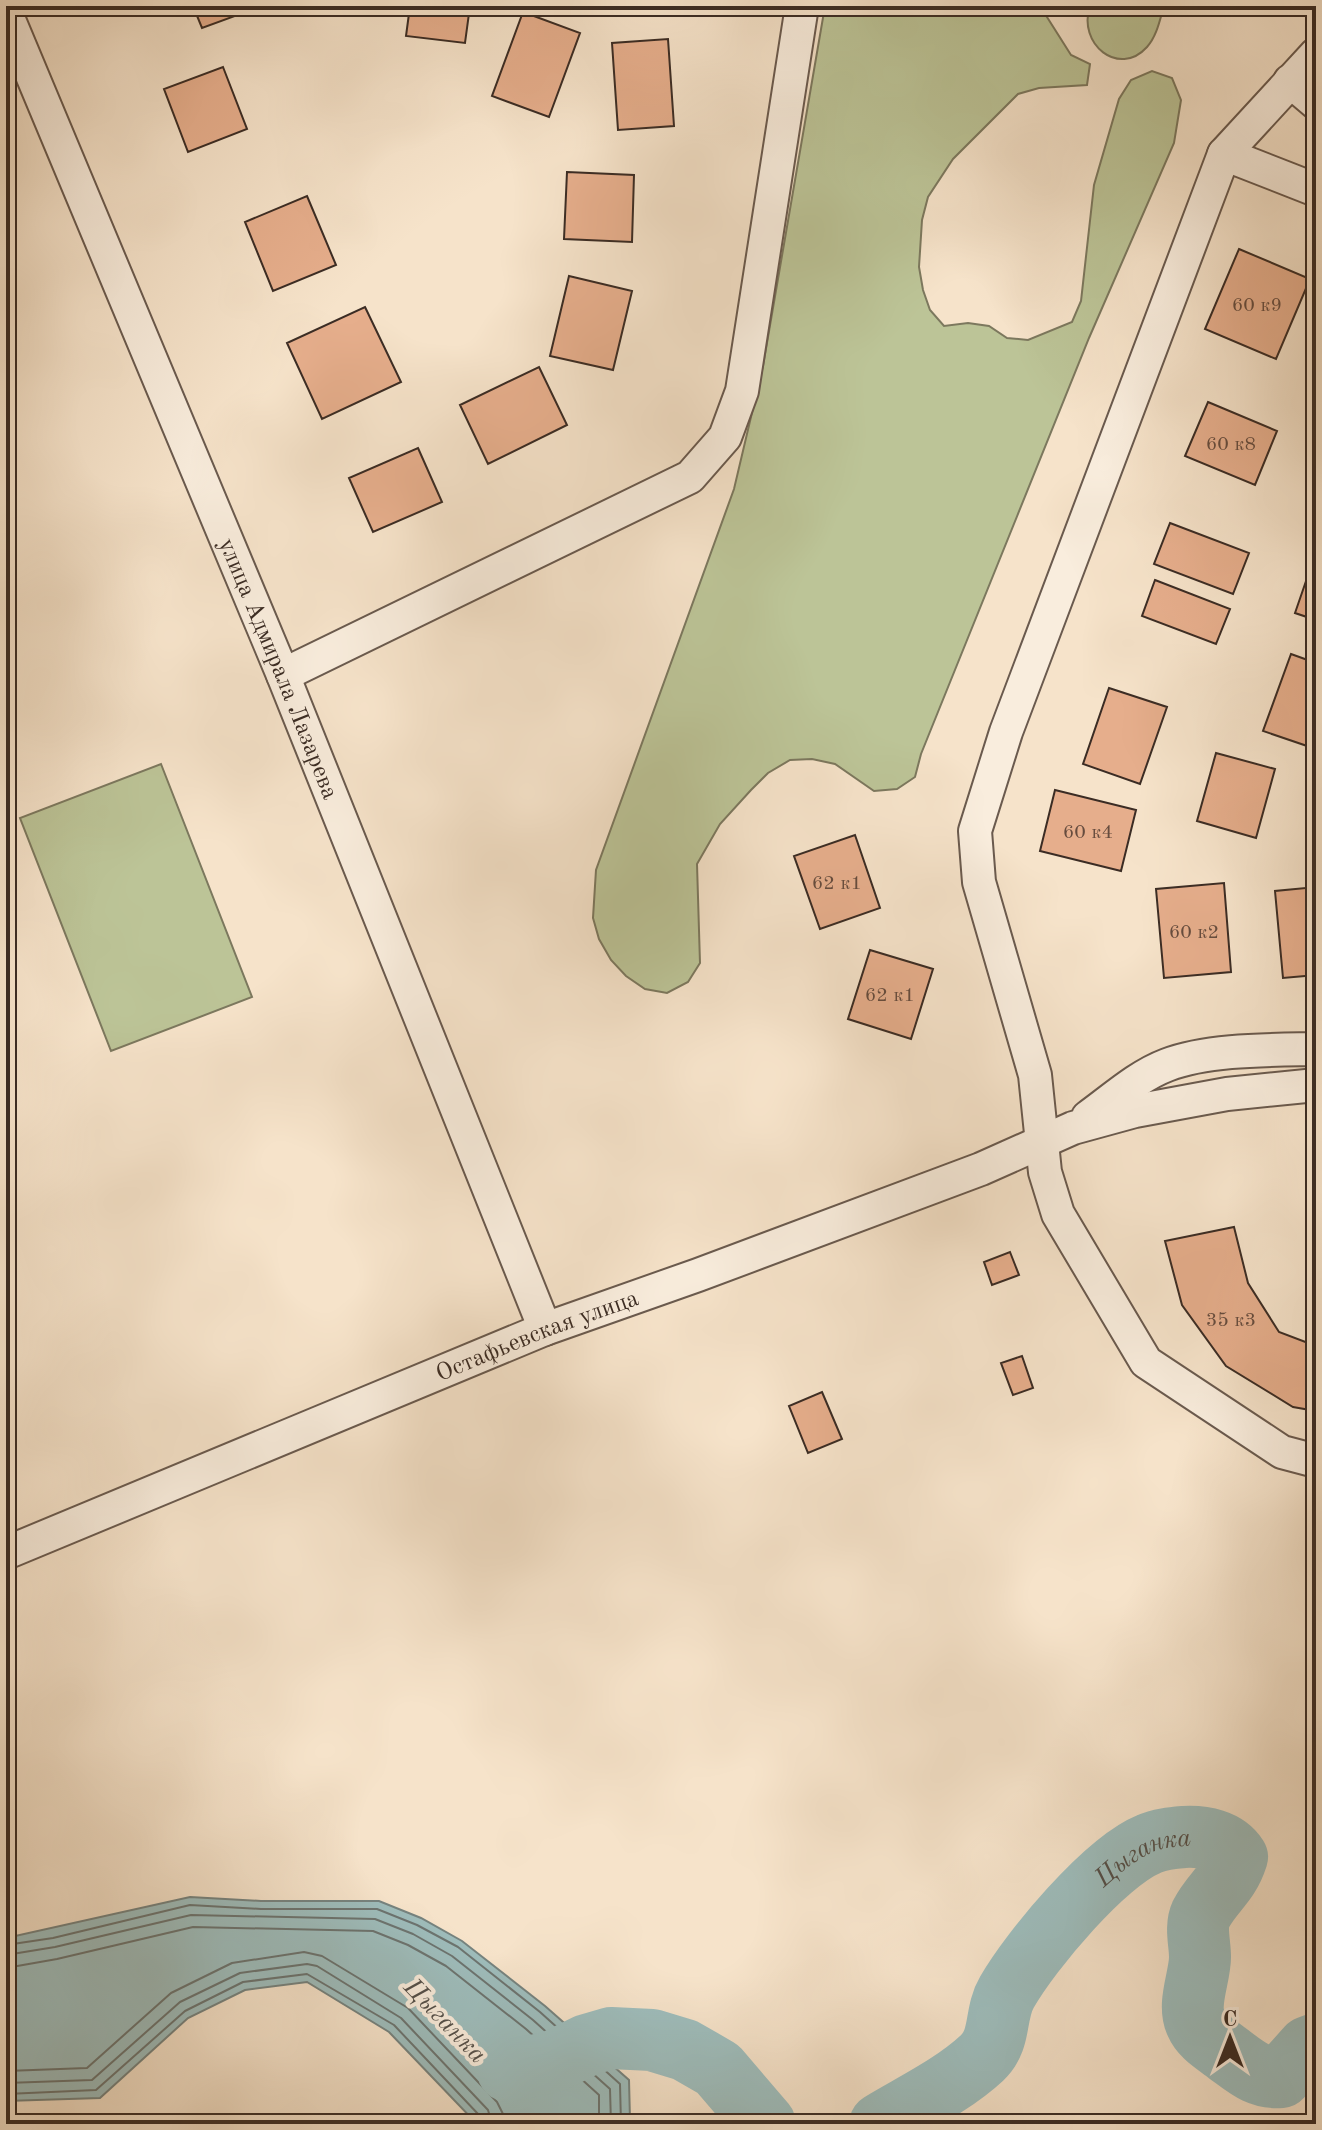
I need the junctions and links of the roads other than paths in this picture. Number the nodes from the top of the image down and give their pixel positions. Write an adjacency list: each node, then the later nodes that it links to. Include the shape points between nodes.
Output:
1 (802, 6): 8 (street, via 742,391 725,437 690,477)
2 (6, 13): 8 (street, улица Адмирала Лазарева)
3 (1316, 54): 4 (street)
4 (1290, 81): 5 (street); 6 (street)
5 (1316, 103)
6 (1224, 154): 7 (street); 12 (street, via 1006,732 975,831 979,882 1035,1075)
7 (1316, 190)
8 (283, 675): 13 (street, улица Адмирала Лазарева)
9 (1316, 1049): 11 (street, Остафьевская улица, via 1219,1054 1167,1065)
10 (1316, 1085): 11 (street, Остафьевская улица, via 1227,1094)
11 (1073, 1128): 12 (street, Остафьевская улица)
12 (1042, 1142): 13 (street, Остафьевская улица); 14 (street, via 1058,1214 1146,1362 1282,1452)
13 (545, 1329): 15 (street, Остафьевская улица)
14 (1316, 1461)
15 (6, 1553)

